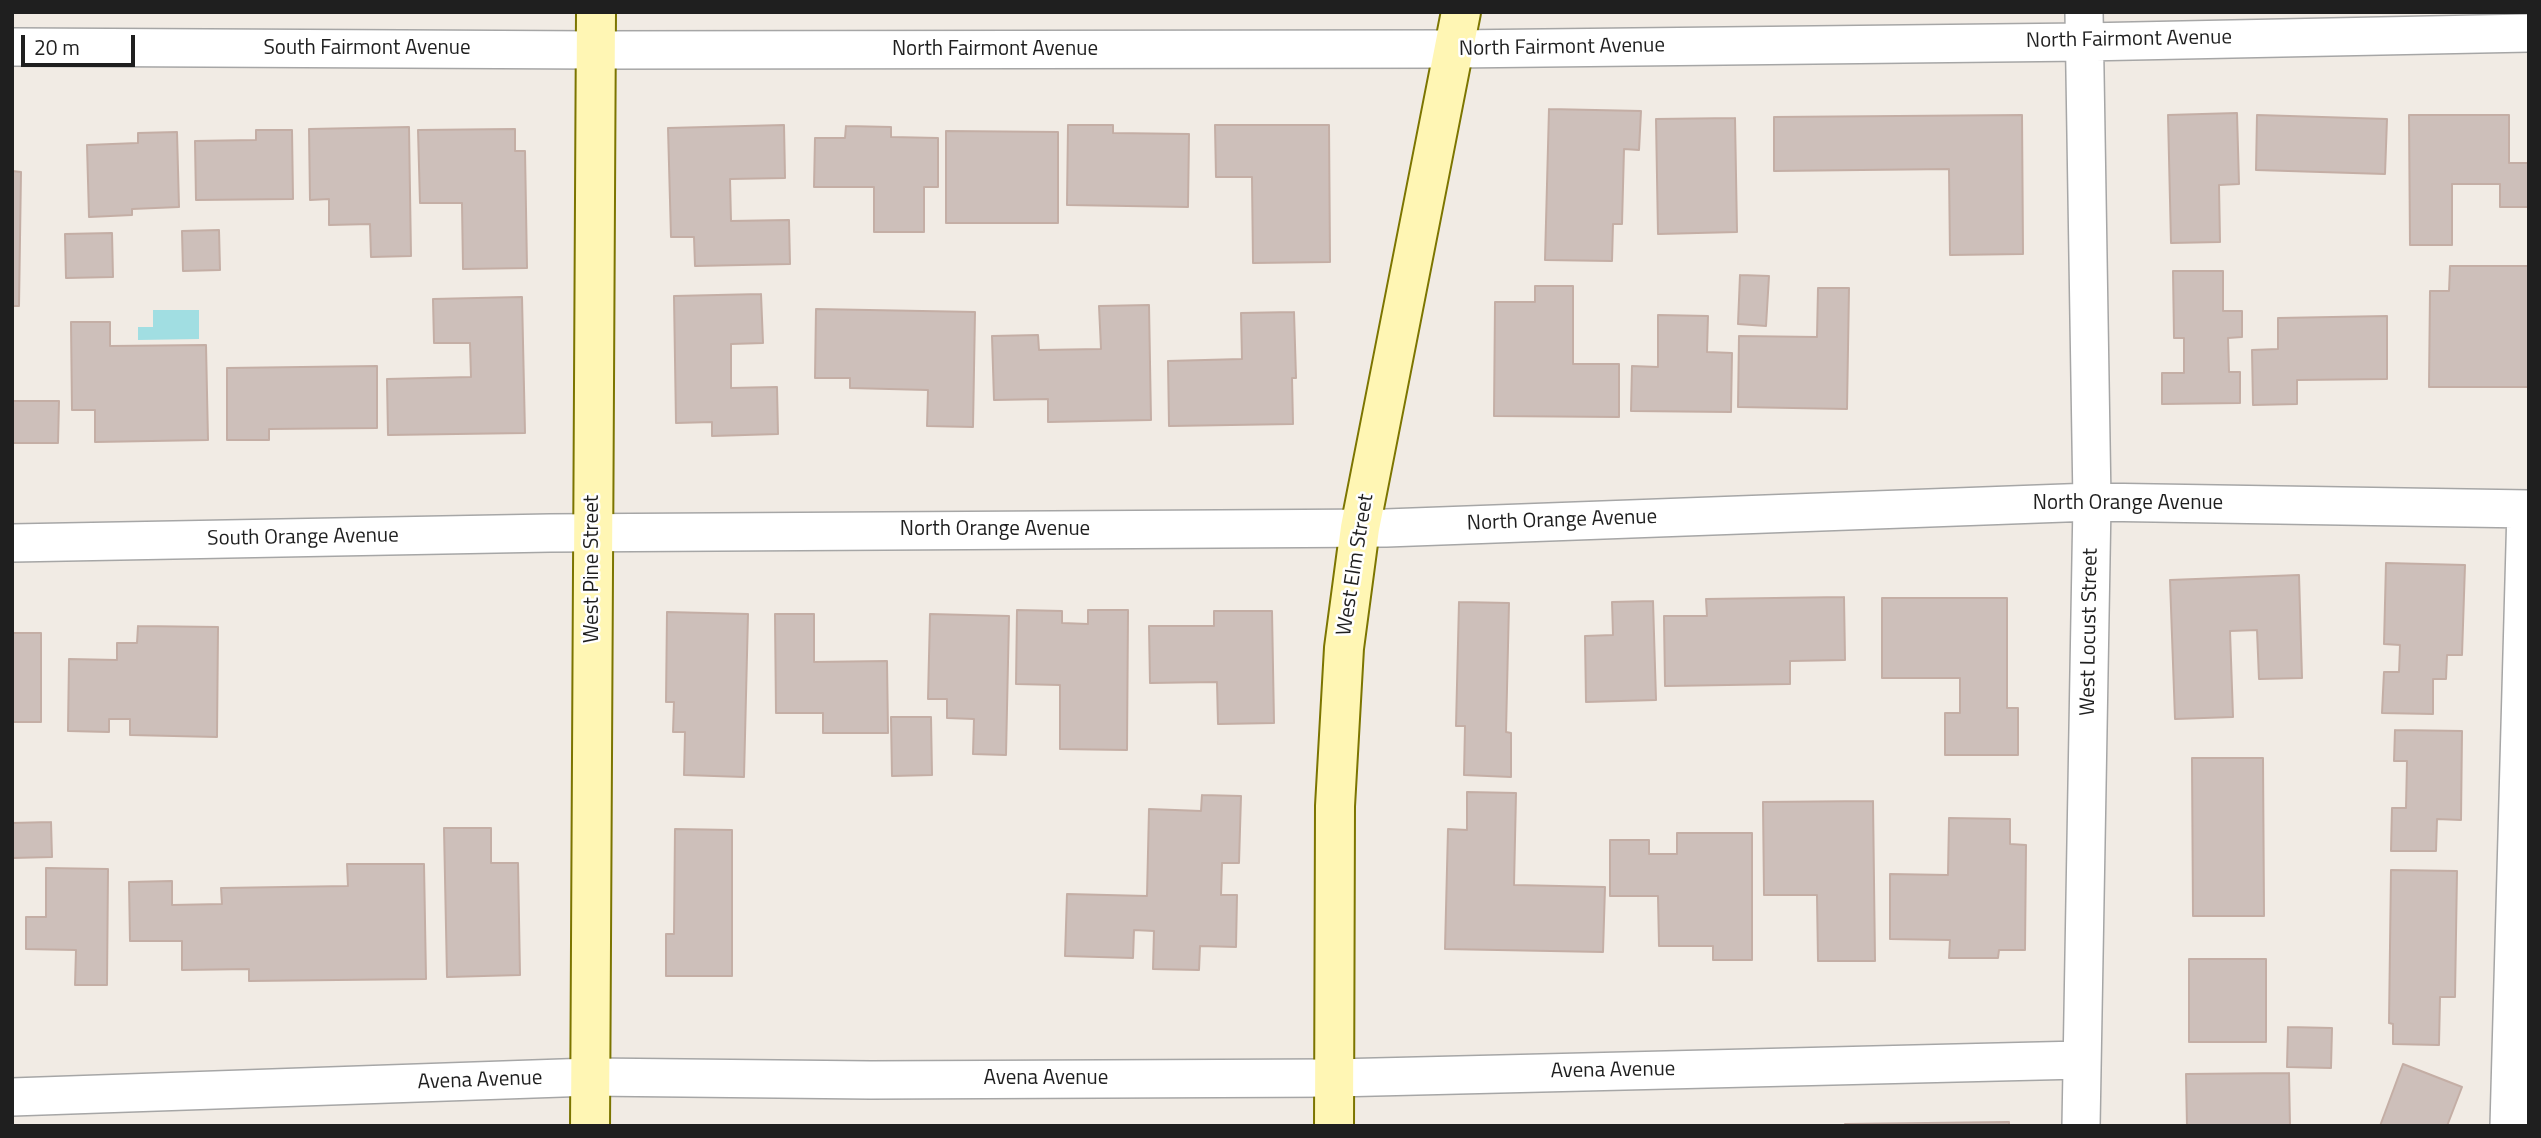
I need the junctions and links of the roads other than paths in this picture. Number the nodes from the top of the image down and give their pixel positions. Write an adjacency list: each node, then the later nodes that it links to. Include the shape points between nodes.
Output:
1 (596, 12): 7 (street, West Pine Street)
2 (1461, 12): 6 (street, West Elm Street)
3 (2084, 27): 4 (street, North Fairmont Avenue); 6 (street, North Fairmont Avenue); 8 (street, West Locust Street)
4 (2529, 33)
5 (12, 47): 7 (street, South Fairmont Avenue)
6 (1454, 49): 7 (street, North Fairmont Avenue); 10 (street, West Elm Street)
7 (596, 50): 11 (street, West Pine Street)
8 (2092, 502): 9 (street, North Orange Avenue); 10 (street, North Orange Avenue); 13 (street, West Locust Street)
9 (2527, 509): 20 (street)
10 (1360, 528): 11 (street, North Orange Avenue); 15 (street, West Elm Street, via 1344,648 1335,806)
11 (594, 532): 12 (street, South Orange Avenue); 14 (street, West Pine Street)
12 (12, 543)
13 (2081, 1060): 15 (street, Avena Avenue); 19 (street, West Locust Street)
14 (590, 1077): 15 (street, Avena Avenue); 16 (street, Avena Avenue); 17 (street, West Pine Street)
15 (1334, 1078): 18 (street, West Elm Street)
16 (12, 1097)
17 (590, 1126)
18 (1334, 1126)
19 (2081, 1126)
20 (2509, 1126)

